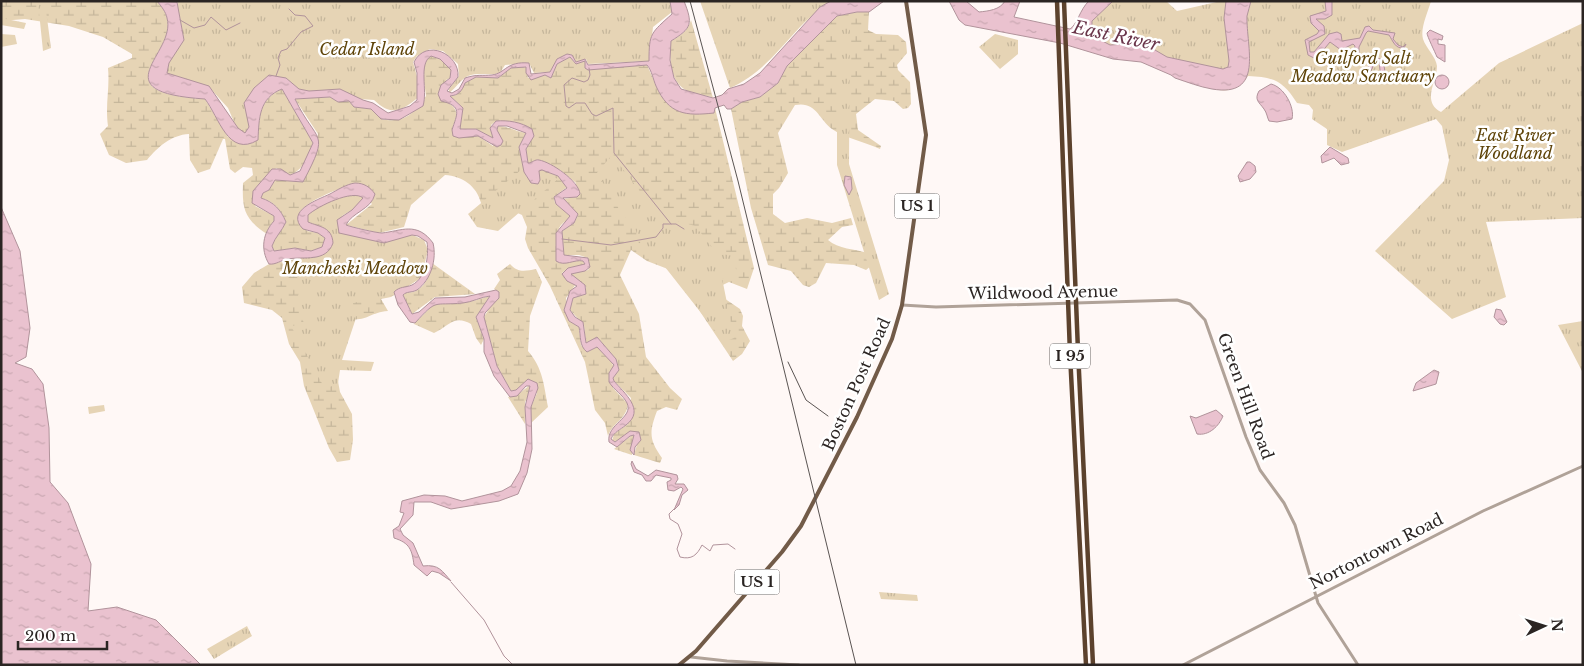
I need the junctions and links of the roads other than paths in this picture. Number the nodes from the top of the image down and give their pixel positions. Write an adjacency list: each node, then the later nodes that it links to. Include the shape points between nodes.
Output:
1 (906, 1): 5 (main road, Boston Post Road / US 1, via 926,135)
2 (1057, 1): 11 (highway, I 95)
3 (1064, 1): 12 (highway, I 95)
4 (1184, 301): 5 (street, Wildwood Avenue); 7 (street, Green Hill Road, via 1196,308 1205,320 1260,470 1284,503 1295,525)
5 (902, 305): 8 (main road, Boston Post Road / US 1, via 892,339 845,442 801,526 769,568)
6 (1583, 466): 7 (street, Nortontown Road, via 1483,511)
7 (1316, 596): 13 (street, Nortontown Road); 14 (street, Green Hill Road, via 1324,615)
8 (690, 657): 9 (main road, Boston Post Road / US 1); 10 (street)
9 (678, 665)
10 (799, 665)
11 (1086, 665)
12 (1093, 665)
13 (1183, 665)
14 (1358, 665)

